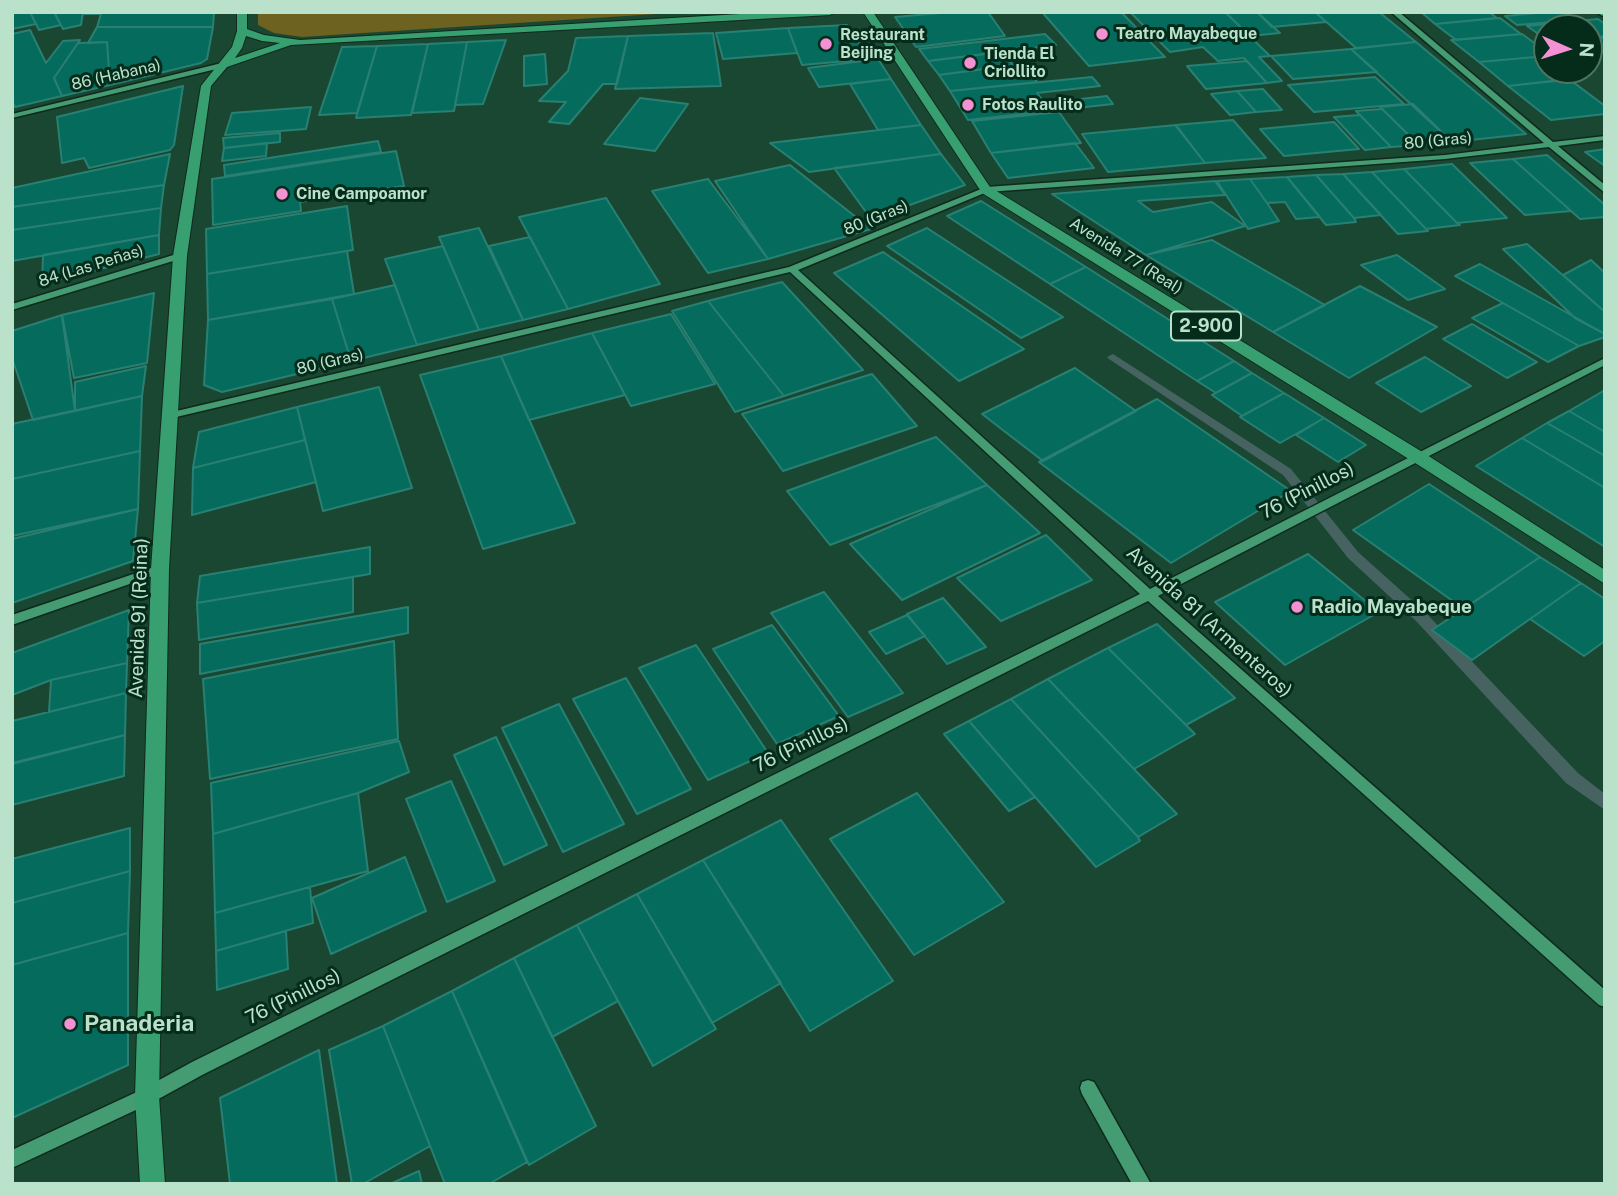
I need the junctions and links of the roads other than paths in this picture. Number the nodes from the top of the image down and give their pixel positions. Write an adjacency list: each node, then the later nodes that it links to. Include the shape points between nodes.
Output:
1 (242, 12): 7 (main road, Avenida 91 (Reina))
2 (830, 12): 8 (main road)
3 (868, 12): 13 (main road, Avenida 77 (Real) / 2-900)
4 (1394, 12): 12 (street)
5 (1600, 12): 6 (street)
6 (1605, 15)
7 (242, 31): 8 (main road); 9 (main road, Avenida 91 (Reina))
8 (300, 43): 9 (main road)
9 (226, 64): 10 (street, 86 (Habana)); 15 (main road, Avenida 91 (Reina), via 206,86)
10 (12, 116)
11 (1605, 138): 12 (street, 80 (Gras))
12 (1552, 146): 13 (street, 80 (Gras)); 14 (street)
13 (986, 190): 16 (street, 80 (Gras)); 20 (main road, Avenida 77 (Real) / 2-900)
14 (1605, 190)
15 (180, 256): 17 (street, 84 (Las Peñas)); 19 (main road, Avenida 91 (Reina))
16 (792, 269): 19 (street, 80 (Gras)); 24 (street, Avenida 81 (Armenteros))
17 (12, 307)
18 (1605, 361): 20 (street, 76 (Pinillos))
19 (172, 415): 22 (main road, Avenida 91 (Reina))
20 (1418, 457): 21 (street, 76 (Pinillos)); 23 (main road, Avenida 77 (Real) / 2-900)
21 (1284, 526): 24 (street, 76 (Pinillos))
22 (160, 569): 25 (street); 28 (main road, Avenida 91 (Reina))
23 (1605, 578)
24 (1149, 595): 26 (street, Avenida 81 (Armenteros)); 28 (street, 76 (Pinillos))
25 (12, 620)
26 (1605, 1000)
27 (1088, 1088): 31 (street)
28 (147, 1096): 29 (street, 76 (Pinillos)); 30 (main road, Avenida 91 (Reina))
29 (12, 1159)
30 (153, 1184)
31 (1142, 1184)

